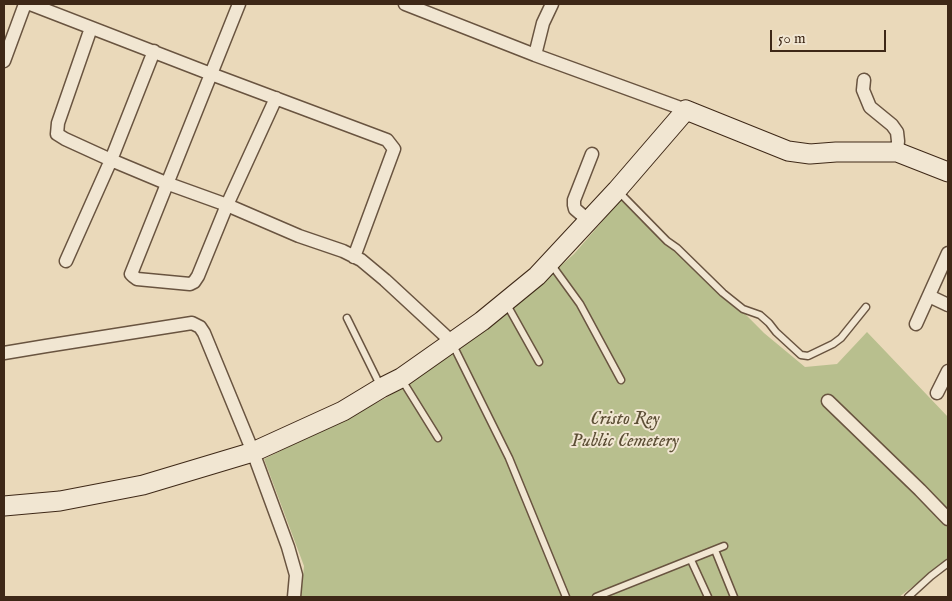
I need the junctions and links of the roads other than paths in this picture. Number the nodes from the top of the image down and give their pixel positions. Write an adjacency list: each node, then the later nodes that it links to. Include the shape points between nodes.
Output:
1 (25, 4): 9 (street)
2 (30, 4): 6 (street)
3 (239, 4): 10 (street)
4 (405, 4): 8 (street)
5 (552, 4): 8 (street, via 543,23)
6 (91, 28): 7 (street); 16 (street, via 57,134)
7 (154, 51): 10 (street); 16 (street)
8 (535, 55): 13 (street)
9 (4, 61)
10 (211, 74): 12 (street); 18 (street)
11 (864, 80): 14 (street, via 863,90 870,106 897,132)
12 (276, 98): 20 (street); 23 (street, via 387,140 394,149)
13 (686, 110): 14 (street, via 788,151 810,154); 19 (street)
14 (897, 152): 17 (street)
15 (592, 154): 21 (street, via 574,200 575,209)
16 (111, 160): 18 (street); 24 (street)
17 (948, 172)
18 (166, 184): 20 (street); 20 (street, via 130,274 137,278 194,282)
19 (617, 190): 21 (street); 29 (lane, via 723,293 769,323 800,355 808,356 833,344)
20 (226, 205): 23 (street)
21 (589, 221): 25 (street)
22 (948, 253): 26 (street)
23 (354, 257): 32 (street, via 385,280)
24 (66, 261)
25 (550, 263): 27 (street); 37 (lane, via 580,304)
26 (929, 296): 28 (street); 31 (street)
27 (506, 302): 32 (street); 34 (lane)
28 (948, 305)
29 (866, 307)
30 (348, 318): 38 (lane)
31 (916, 324)
32 (452, 342): 36 (street); 50 (lane, via 509,458)
33 (4, 353): 42 (street, via 192,323 204,333)
34 (539, 362)
35 (948, 371): 39 (street)
36 (401, 378): 38 (street); 41 (lane)
37 (621, 380)
38 (381, 388): 42 (street, via 343,411)
39 (937, 393)
40 (828, 401): 44 (street)
41 (438, 438)
42 (253, 452): 43 (street, via 142,485 60,501); 49 (street, via 296,575)
43 (4, 506)
44 (948, 519)
45 (724, 546): 46 (lane)
46 (715, 550): 47 (lane); 53 (lane)
47 (691, 560): 51 (lane); 52 (lane)
48 (948, 564): 54 (lane)
49 (294, 597)
50 (566, 597)
51 (596, 597)
52 (708, 597)
53 (734, 597)
54 (908, 597)

